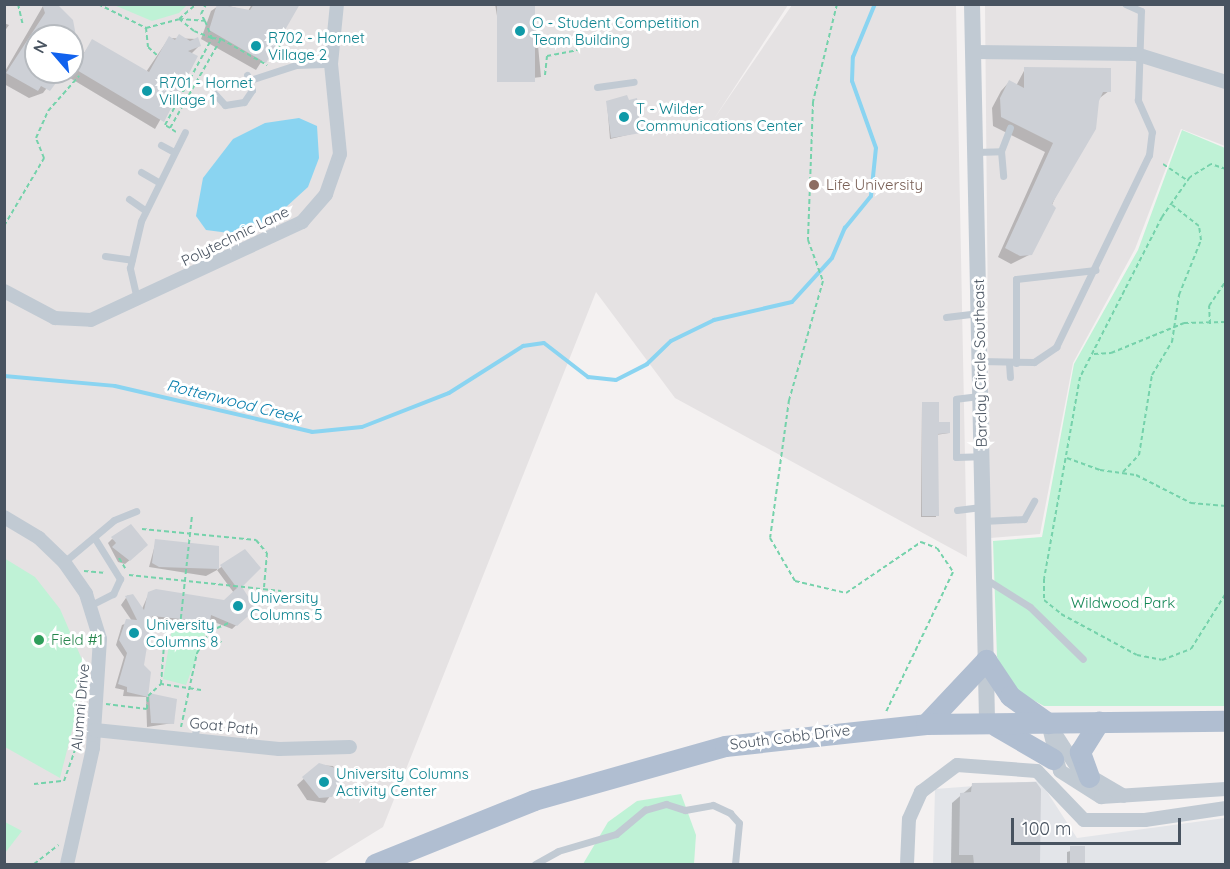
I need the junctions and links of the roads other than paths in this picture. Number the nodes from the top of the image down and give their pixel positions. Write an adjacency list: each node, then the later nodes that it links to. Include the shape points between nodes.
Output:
1 (337, 4): 6 (street, Polytechnic Lane)
2 (972, 4): 4 (street, Barclay Circle Southeast)
3 (1125, 4): 5 (lane, via 1141,11)
4 (973, 52): 5 (street); 16 (street, Barclay Circle Southeast)
5 (1136, 54): 8 (street); 24 (lane, via 1138,100 1152,132 1149,155)
6 (331, 64): 10 (lane, via 296,65 249,78 250,95 240,105 225,105); 26 (street, Polytechnic Lane, via 340,154 319,204 292,229)
7 (634, 82): 9 (lane)
8 (1226, 82)
9 (597, 87)
10 (215, 94)
11 (1010, 128): 14 (lane)
12 (184, 134): 15 (lane)
13 (161, 145): 15 (lane)
14 (1001, 151): 16 (lane); 18 (lane)
15 (174, 152): 19 (lane)
16 (976, 153): 27 (street, Barclay Circle Southeast)
17 (141, 172): 19 (lane)
18 (1003, 176)
19 (158, 182): 21 (lane)
20 (129, 199): 21 (lane)
21 (145, 210): 23 (lane)
22 (105, 256): 23 (lane)
23 (132, 260): 26 (lane)
24 (1095, 270): 30 (lane, via 1056,347 1034,362); 30 (lane, via 1016,279)
25 (6, 292): 26 (street, Polytechnic Lane, via 70,321 98,318)
26 (138, 302)
27 (979, 313): 28 (lane); 29 (street, Barclay Circle Southeast)
28 (946, 317)
29 (980, 361): 30 (lane); 32 (street, Barclay Circle Southeast)
30 (1012, 363): 31 (lane)
31 (1010, 377)
32 (981, 396): 33 (street, Barclay Circle Southeast); 33 (lane, via 956,399 956,457)
33 (982, 456): 37 (street, Barclay Circle Southeast)
34 (1034, 501): 37 (lane, via 1024,519)
35 (957, 510): 37 (lane)
36 (136, 511): 39 (lane)
37 (983, 514): 41 (street, Barclay Circle Southeast)
38 (4, 517): 40 (street, Alumni Drive, via 39,538)
39 (94, 537): 40 (lane); 42 (lane, via 124,575 113,594)
40 (69, 568): 42 (street, Alumni Drive)
41 (984, 578): 43 (lane, via 1030,607); 44 (street, Barclay Circle Southeast)
42 (90, 605): 50 (street, Alumni Drive, via 100,639 104,700)
43 (1083, 659)
44 (986, 660): 47 (street, Barclay Circle Southeast); 49 (main road, via 1010,696); 51 (main road)
45 (1099, 721): 46 (main road, South Cobb Drive); 49 (main road, South Cobb Drive); 55 (main road, via 1080,753)
46 (1226, 721)
47 (987, 722): 49 (main road, South Cobb Drive); 51 (main road, South Cobb Drive); 54 (main road)
48 (197, 723): 52 (lane)
49 (1048, 723): 54 (street); 55 (street, via 1071,762)
50 (96, 724): 52 (street, Goat Path); 59 (street, Alumni Drive)
51 (926, 724): 60 (main road, South Cobb Drive, via 725,746 650,764 495,814)
52 (194, 740): 53 (street, Goat Path, via 290,749)
53 (350, 747)
54 (1053, 759): 57 (street, via 1083,789 1109,799)
55 (1089, 777): 57 (street)
56 (1226, 789): 57 (street)
57 (1128, 797)
58 (1226, 808): 63 (street, via 1145,819 1084,820 1037,771 957,765 921,792 909,819)
59 (67, 864)
60 (375, 864)
61 (535, 864): 62 (lane, via 558,851 616,834 645,810 666,804 685,810 712,805 730,813 739,823)
62 (735, 864)
63 (907, 864)

